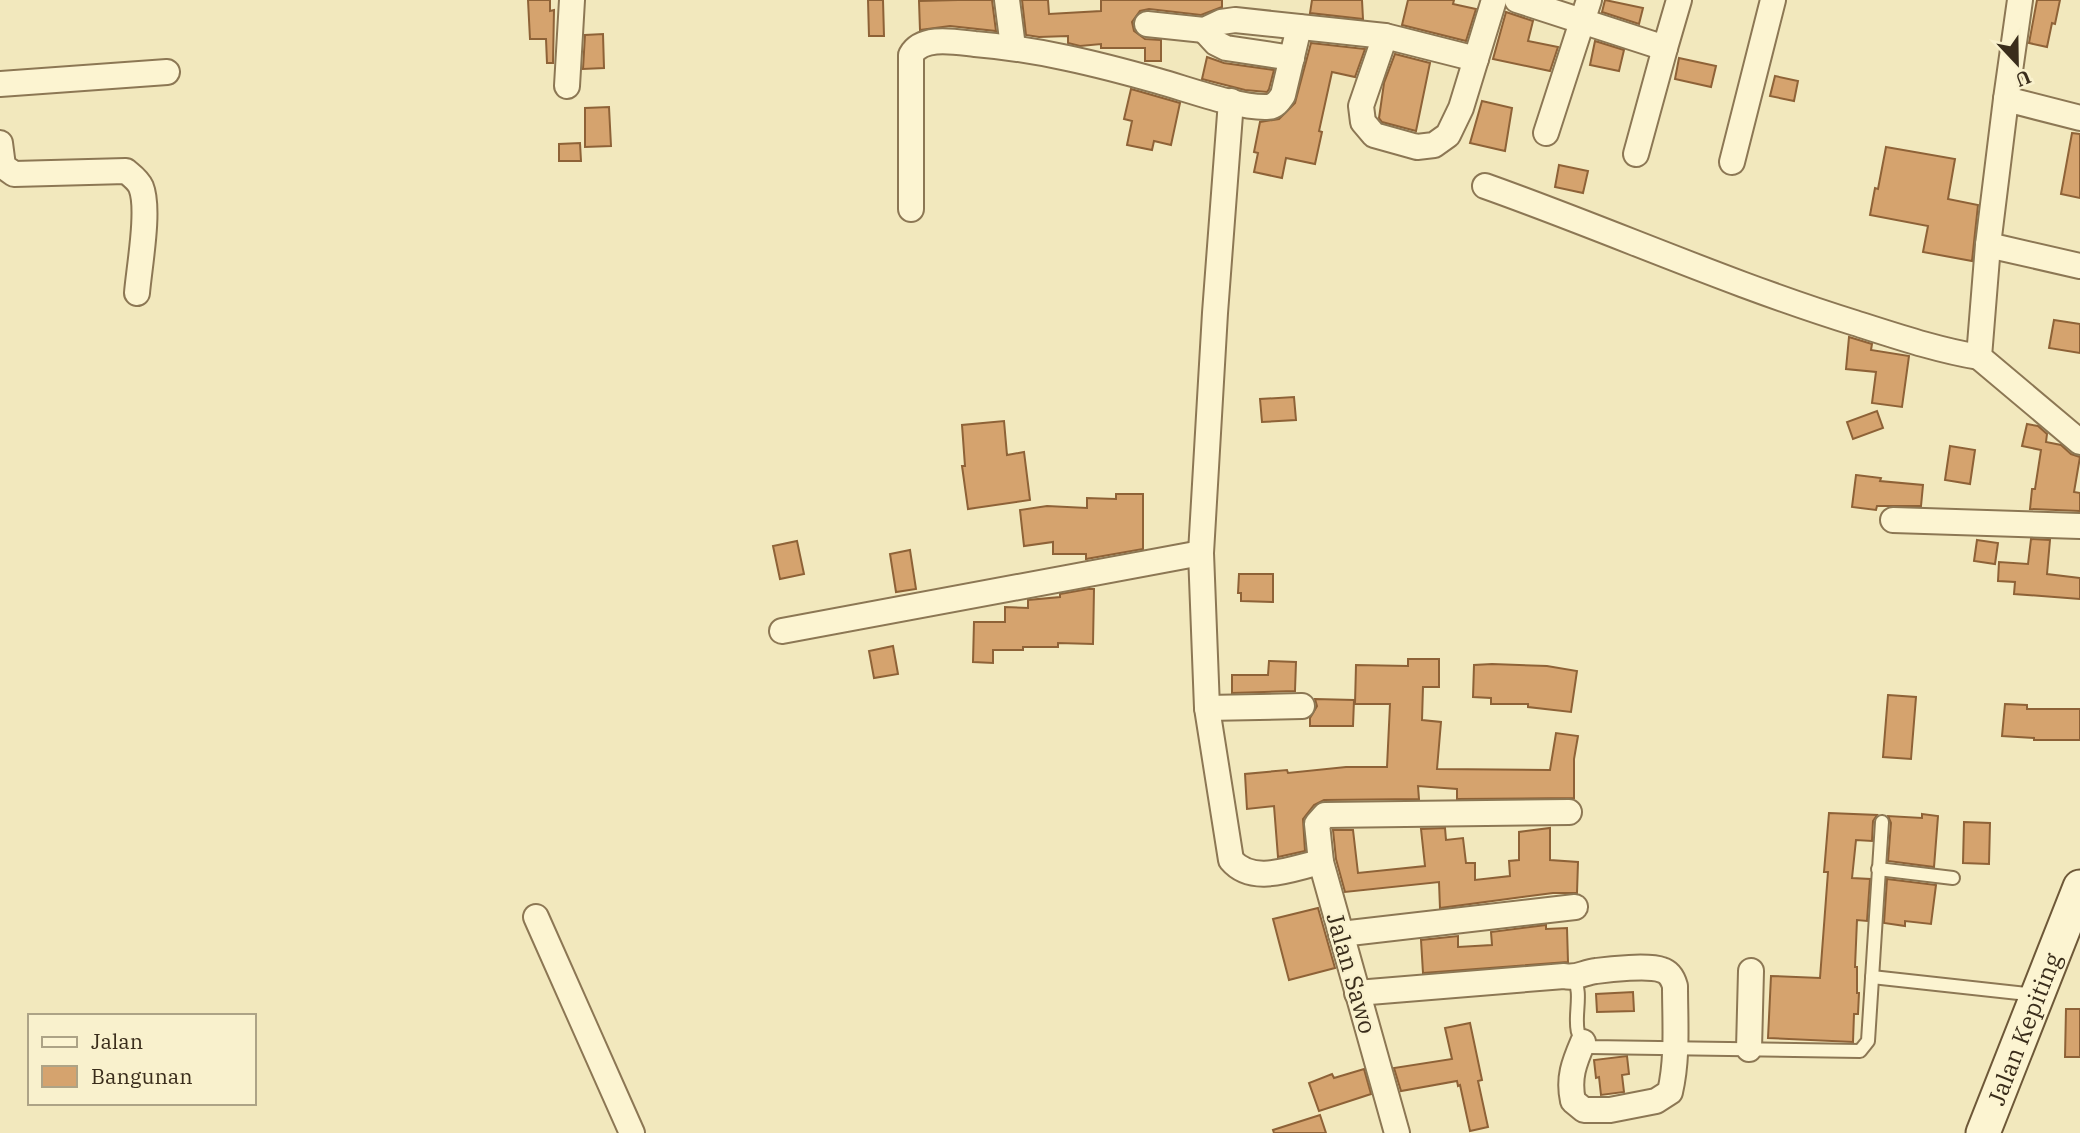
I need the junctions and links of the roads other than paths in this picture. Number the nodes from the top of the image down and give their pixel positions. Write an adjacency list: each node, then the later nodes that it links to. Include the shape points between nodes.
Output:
1 (572, 0): 20 (street)
2 (1007, 0): 14 (street)
3 (1494, 0): 17 (street)
4 (1517, 0): 8 (street)
5 (1679, 0): 15 (street)
6 (1773, 0): 27 (street)
7 (2020, 0): 21 (street)
8 (1585, 11): 15 (street); 24 (street)
9 (1258, 12): 11 (street); 12 (street)
10 (1147, 24): 12 (street)
11 (1299, 27): 13 (street); 16 (street)
12 (1204, 30): 16 (street, via 1226,48)
13 (1385, 36): 17 (street); 17 (street, via 1361,106 1363,122 1374,135 1417,147 1434,145 1448,135)
14 (1013, 47): 22 (street, via 1099,64); 29 (street, via 948,42 914,49)
15 (1665, 48): 26 (street)
16 (1292, 58): 22 (street, via 1283,95 1273,106)
17 (1476, 60)
18 (167, 72): 19 (street)
19 (0, 84)
20 (567, 86)
21 (2006, 99): 23 (street); 30 (street)
22 (1231, 101): 37 (street)
23 (2080, 118)
24 (1546, 134)
25 (0, 143): 32 (street, via 3,166 14,174 126,172 137,181 144,214)
26 (1636, 155)
27 (1732, 162)
28 (1485, 186): 33 (street, via 1803,307)
29 (911, 209)
30 (1988, 245): 31 (street); 33 (street)
31 (2080, 266)
32 (137, 293)
33 (1979, 357): 34 (street)
34 (2080, 442)
35 (1893, 520): 36 (street)
36 (2080, 526)
37 (1201, 553): 38 (street); 40 (street)
38 (782, 631)
39 (1302, 706): 40 (street)
40 (1207, 708): 43 (street, via 1231,860 1241,870 1257,875)
41 (1569, 812): 43 (street, Jalan Sawo, via 1325,815 1317,824)
42 (1882, 822): 44 (lane)
43 (1321, 862): 49 (street, Jalan Sawo)
44 (1878, 869): 45 (lane); 51 (lane)
45 (1953, 878)
46 (2080, 887): 54 (main road, Jalan Kepiting)
47 (1575, 907): 49 (street)
48 (536, 917): 58 (street)
49 (1341, 934): 53 (street, Jalan Sawo)
50 (1751, 971): 57 (street)
51 (1872, 977): 54 (lane); 57 (lane, via 1868,1041 1863,1049)
52 (1573, 978): 53 (street); 55 (lane, via 1578,1033); 56 (street, via 1592,971 1662,970 1675,986)
53 (1357, 993): 59 (street, Jalan Sawo)
54 (2038, 995): 60 (main road, Jalan Kepiting)
55 (1583, 1042): 56 (lane, via 1590,1047); 56 (street, via 1570,1073 1570,1089 1573,1101 1584,1110 1656,1101 1670,1092)
56 (1675, 1047): 57 (lane)
57 (1749, 1049)
58 (632, 1133)
59 (1396, 1133)
60 (1983, 1133)

